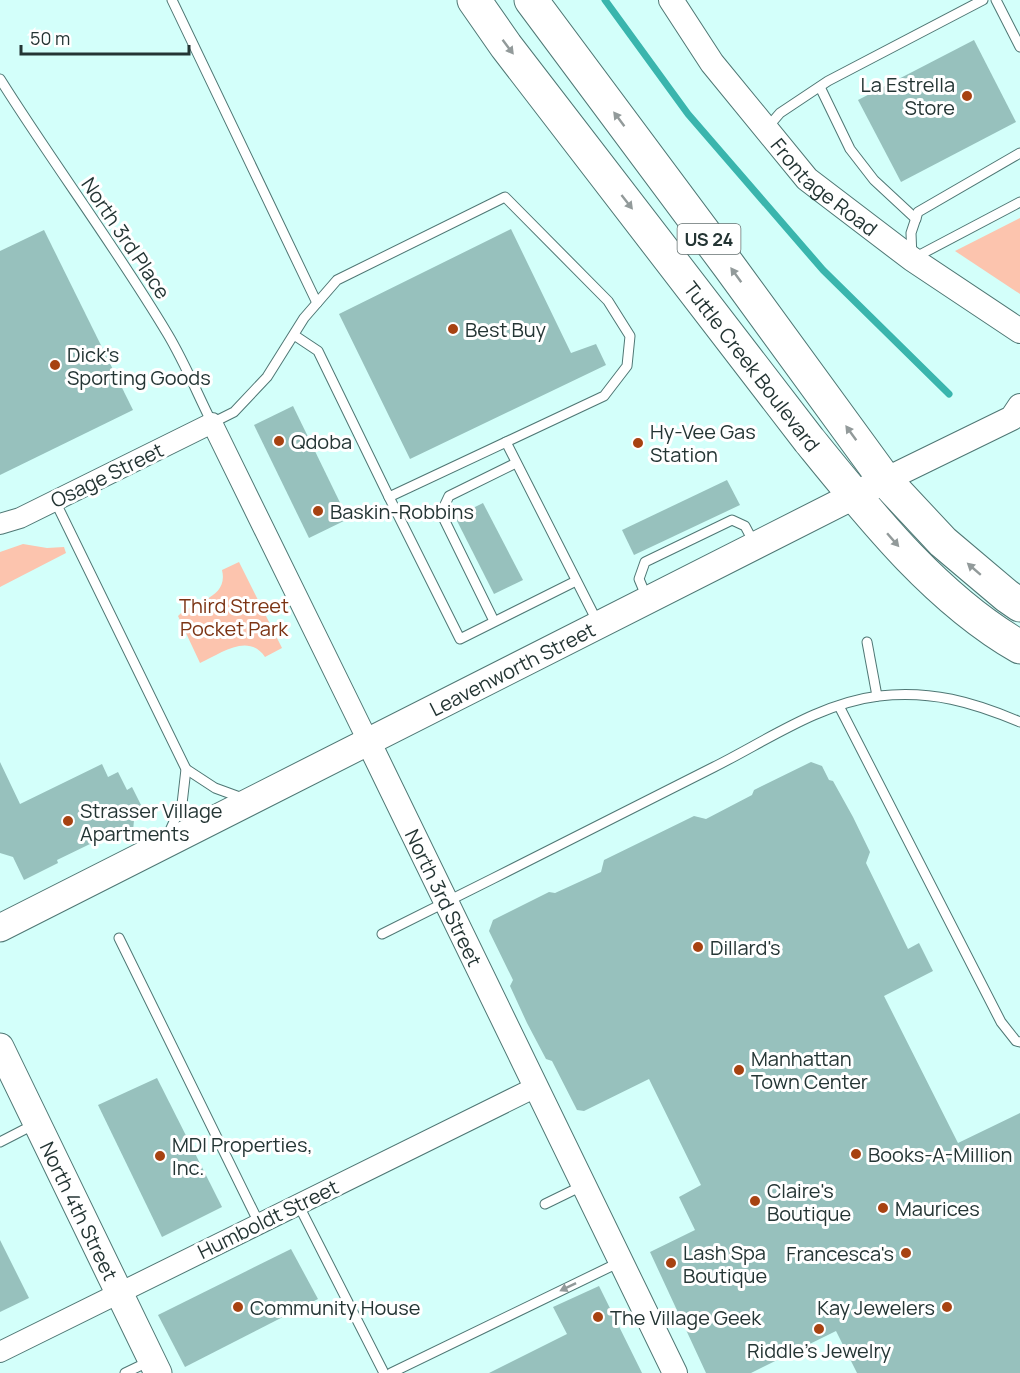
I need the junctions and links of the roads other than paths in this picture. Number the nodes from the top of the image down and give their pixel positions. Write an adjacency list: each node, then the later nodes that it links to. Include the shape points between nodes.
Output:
1 (172, 0): 15 (lane)
2 (474, 0): 23 (highway, Tuttle Creek Boulevard / US 24, one-way to 23)
3 (531, 0): 22 (highway, Tuttle Creek Boulevard / US 24, one-way to 3)
4 (671, 0): 10 (street, Frontage Road, via 712,63)
5 (983, 0): 9 (lane)
6 (996, 0): 7 (lane)
7 (1020, 47)
8 (0, 79): 19 (lane, North 3rd Place, via 168,335)
9 (820, 87): 10 (lane, via 780,113); 13 (lane, via 850,148 874,180)
10 (766, 130): 14 (street, Frontage Road, via 807,179)
11 (1020, 153): 13 (lane, via 918,212)
12 (1020, 202): 14 (lane)
13 (916, 219): 14 (lane, via 911,233)
14 (912, 258): 16 (street, Frontage Road)
15 (317, 303): 17 (lane); 20 (lane, via 337,280 505,197 608,301 630,336 627,366 604,396)
16 (1020, 331)
17 (294, 335): 19 (lane, via 267,377 234,412); 24 (lane, via 318,351)
18 (1020, 406): 22 (street, Leavenworth Street, via 1012,418)
19 (212, 423): 25 (street, Osage Street); 38 (street, North 3rd Street)
20 (506, 442): 21 (lane); 24 (lane)
21 (516, 463): 28 (lane); 31 (lane, via 449,496 441,513)
22 (885, 480): 23 (main road, Leavenworth Street); 30 (highway, Tuttle Creek Boulevard / US 24, one-way to 22, via 944,542)
23 (854, 496): 27 (main road, Leavenworth Street); 34 (highway, Tuttle Creek Boulevard / US 24, one-way to 34, via 915,565 997,634)
24 (389, 497): 31 (lane, via 460,639)
25 (55, 501): 26 (street, Osage Street); 39 (lane)
26 (0, 524)
27 (755, 546): 29 (main road, Leavenworth Street); 29 (lane, via 745,526 732,520 645,562 639,579)
28 (576, 581): 31 (lane); 32 (lane)
29 (648, 600): 32 (main road, Leavenworth Street)
30 (1020, 605)
31 (494, 621)
32 (599, 626): 38 (main road, Leavenworth Street)
33 (867, 642): 35 (lane)
34 (1020, 647)
35 (877, 696): 36 (lane); 37 (lane, via 916,693 953,698)
36 (839, 705): 42 (lane); 46 (lane, via 1000,1022)
37 (1020, 722)
38 (368, 741): 40 (main road, Leavenworth Street); 42 (street, North 3rd Street)
39 (186, 770): 40 (lane, via 215,788); 41 (lane, via 182,804)
40 (249, 801): 41 (main road, Leavenworth Street)
41 (164, 844): 43 (main road, Leavenworth Street)
42 (446, 902): 44 (lane); 48 (street, North 3rd Street)
43 (0, 928)
44 (382, 934)
45 (119, 938): 54 (lane)
46 (1020, 1042)
47 (0, 1047): 49 (main road, North 4th Street)
48 (536, 1087): 51 (street, North 3rd Street); 52 (street, Humboldt Street)
49 (37, 1124): 50 (lane); 56 (main road, North 4th Street)
50 (0, 1142)
51 (584, 1185): 53 (lane); 55 (street, North 3rd Street)
52 (298, 1204): 54 (street, Humboldt Street); 60 (lane)
53 (545, 1204)
54 (259, 1223): 56 (street, Humboldt Street)
55 (621, 1262): 61 (lane, one-way to 61); 62 (street, North 3rd Street)
56 (119, 1293): 57 (street, Humboldt Street); 58 (main road, North 4th Street)
57 (0, 1352)
58 (155, 1366): 59 (lane)
59 (125, 1373)
60 (384, 1373)
61 (391, 1373)
62 (675, 1373)

